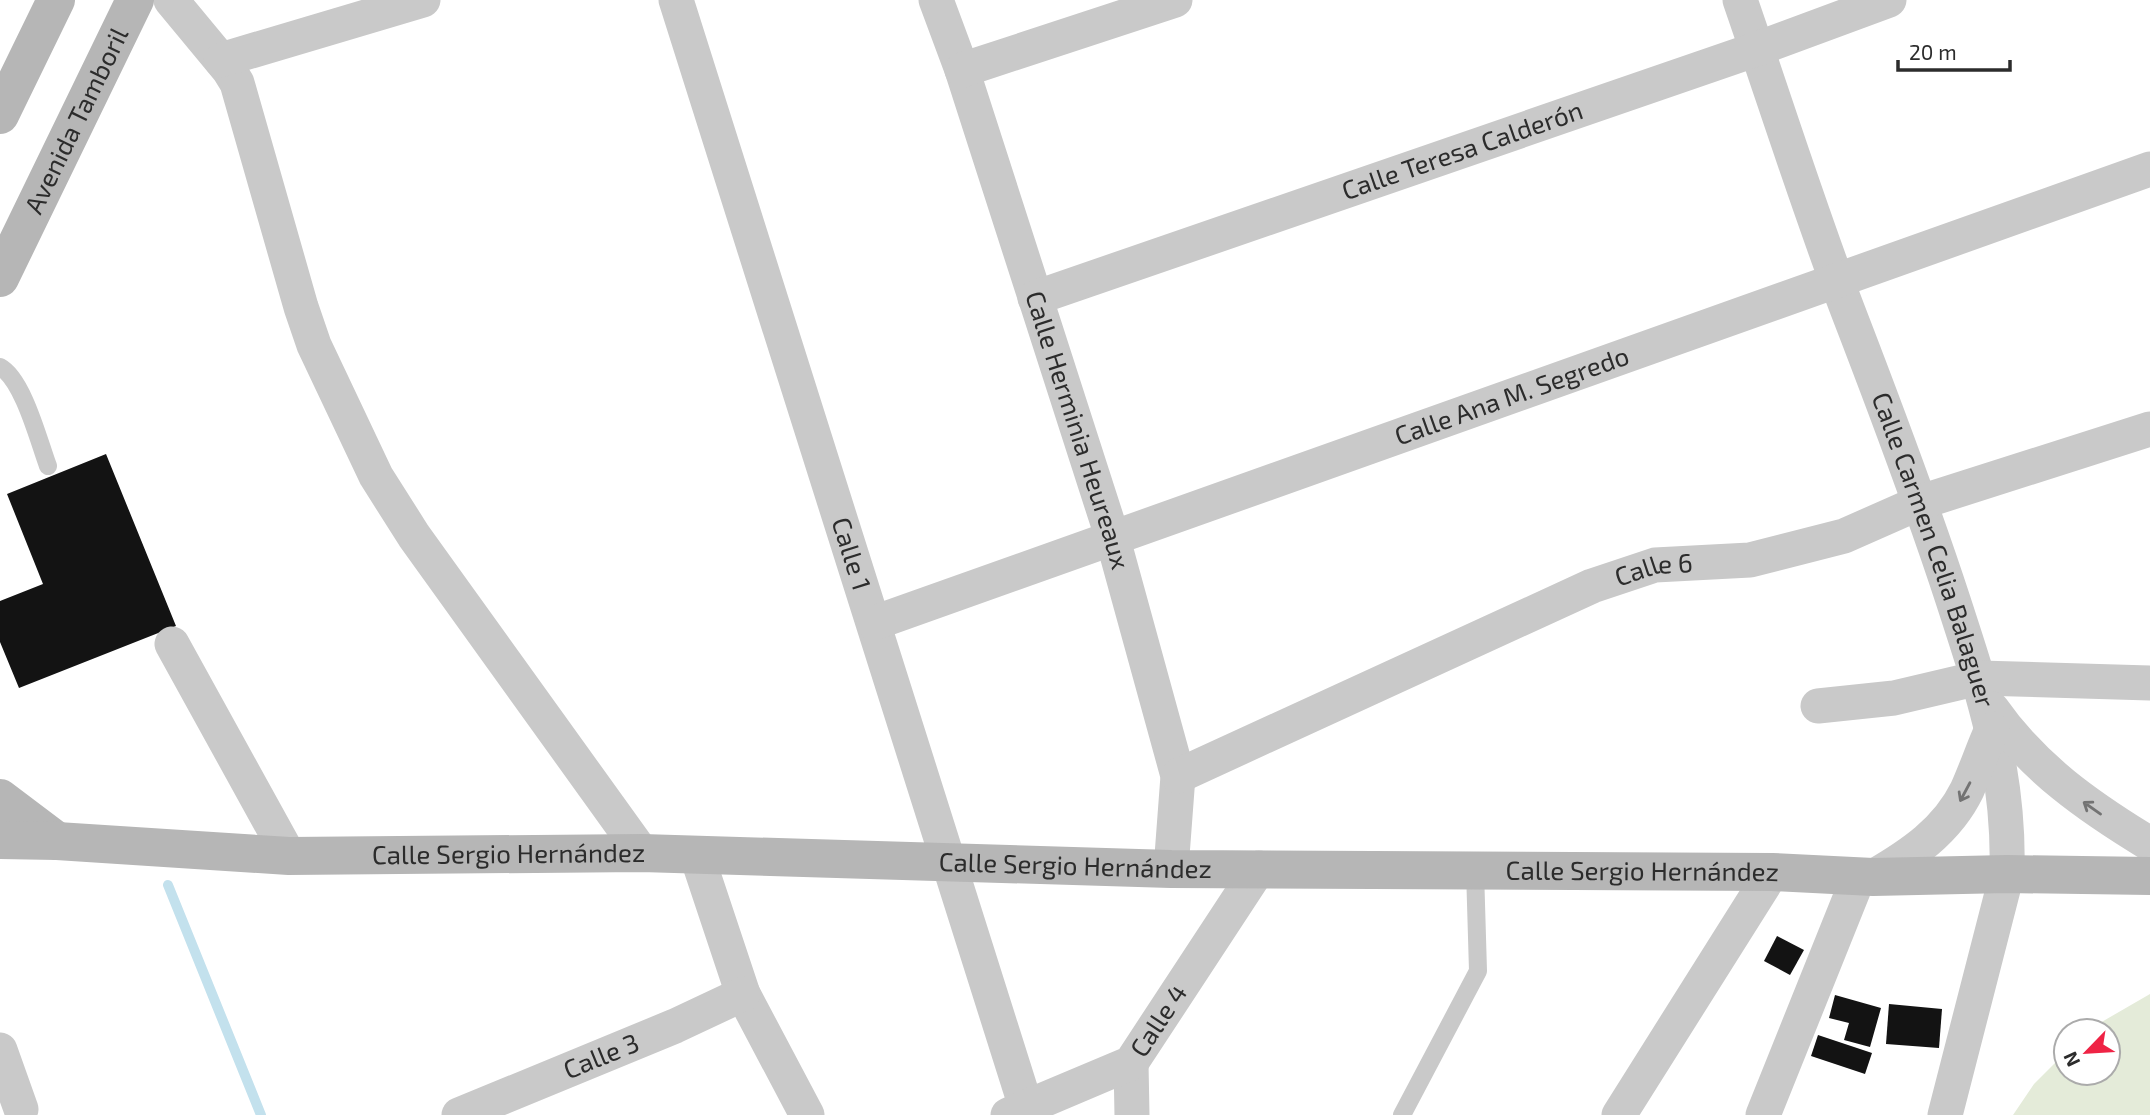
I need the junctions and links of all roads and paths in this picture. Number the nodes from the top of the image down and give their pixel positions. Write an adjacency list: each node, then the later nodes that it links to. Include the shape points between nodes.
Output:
1 (135, 0): 16 (street, Avenida Tamboril)
2 (171, 0): 12 (street)
3 (423, 0): 12 (street)
4 (676, 0): 24 (street, Calle 1)
5 (936, 0): 13 (street, Calle Herminia Heureaux)
6 (1175, 0): 13 (street)
7 (1740, 0): 10 (street, Calle Carmen Celia Balaguer)
8 (1889, 0): 10 (street, Calle Teresa Calderón)
9 (54, 2): 11 (street)
10 (1757, 49): 17 (street, Calle Carmen Celia Balaguer); 18 (street, Calle Teresa Calderón)
11 (15, 55): 14 (street)
12 (221, 60): 34 (street, via 240,91 314,345 376,476 408,528)
13 (962, 70): 18 (street, Calle Herminia Heureaux)
14 (0, 115)
15 (2150, 169): 17 (street, Calle Ana M. Segredo)
16 (0, 278)
17 (1837, 282): 22 (street, Calle Carmen Celia Balaguer); 23 (street, Calle Ana M. Segredo)
18 (1035, 298): 23 (street, Calle Herminia Heureaux)
19 (0, 367): 21 (lane, via 17,385)
20 (2150, 429): 22 (street, Calle 6)
21 (48, 466)
22 (1921, 502): 27 (street, Calle Carmen Celia Balaguer); 29 (street, Calle 6, via 1844,536 1750,560 1655,565 1592,586)
23 (1112, 537): 24 (street, Calle Ana M. Segredo); 29 (street, Calle Herminia Heureaux)
24 (874, 623): 37 (street, Calle 1)
25 (172, 644): 35 (street)
26 (2150, 683): 27 (street)
27 (1985, 702): 28 (street, via 1894,698); 33 (street, one-way to 27, via 2061,785); 42 (street, Calle Carmen Celia Balaguer, via 2006,797); 43 (street, one-way to 43, via 1966,791 1949,818 1927,842)
28 (1818, 706)
29 (1178, 776): 39 (street, Calle Herminia Heureaux)
30 (0, 798): 32 (street)
31 (0, 840): 32 (street, Calle Sergio Hernández)
32 (57, 841): 35 (street, Calle Sergio Hernández)
33 (2150, 844)
34 (642, 853): 35 (street, Calle Sergio Hernández); 36 (street, Calle Sergio Hernández)
35 (289, 856)
36 (697, 856): 37 (street, Calle Sergio Hernández); 45 (street)
37 (949, 863): 39 (street, Calle Sergio Hernández); 49 (street, Calle 1)
38 (1259, 868): 39 (street, Calle Sergio Hernández); 40 (street, Calle Sergio Hernández); 47 (street, Calle 4)
39 (1171, 869)
40 (1475, 870): 41 (street, Calle Sergio Hernández); 53 (lane, via 1478,971)
41 (1772, 872): 43 (street, Calle Sergio Hernández); 54 (street)
42 (2007, 874): 43 (street, Calle Sergio Hernández); 44 (street, Calle Sergio Hernández); 56 (street, Calle Carmen Celia Balaguer)
43 (1866, 876): 55 (street)
44 (2150, 876)
45 (743, 994): 50 (street, Calle 3); 51 (street)
46 (0, 1050): 48 (street)
47 (1131, 1063): 49 (street, Calle 4); 52 (street)
48 (21, 1109)
49 (1017, 1111)
50 (459, 1115)
51 (807, 1115)
52 (1132, 1115)
53 (1402, 1115)
54 (1619, 1115)
55 (1763, 1115)
56 (1945, 1115)

